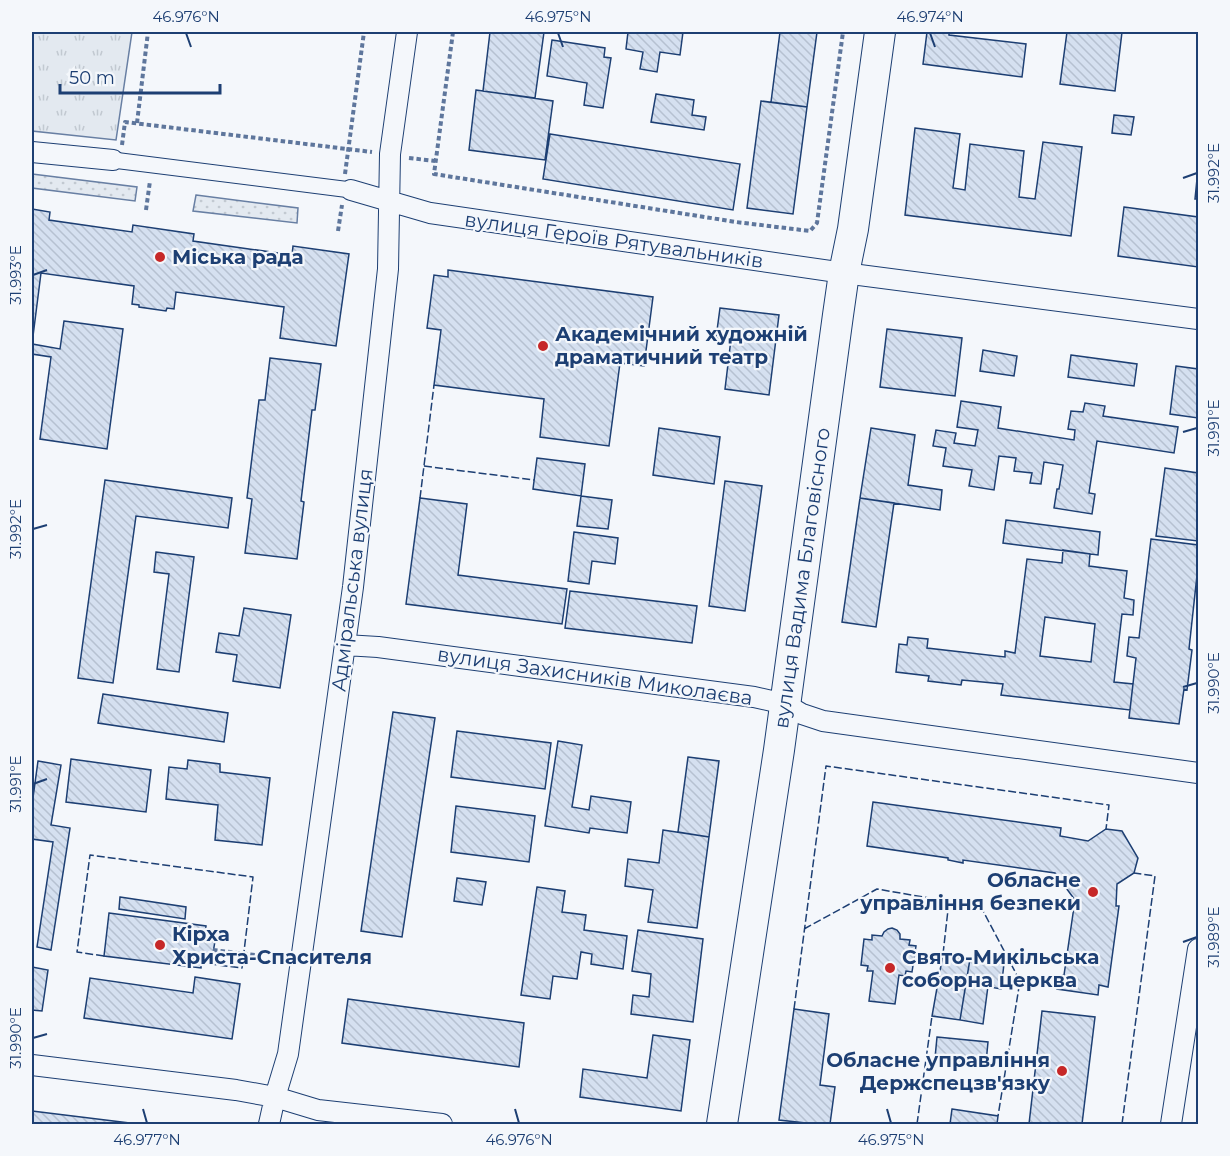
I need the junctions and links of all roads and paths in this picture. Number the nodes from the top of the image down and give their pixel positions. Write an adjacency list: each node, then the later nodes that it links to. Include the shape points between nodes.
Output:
1 (148, 32): 7 (path)
2 (364, 32): 7 (path, via 348,150)
3 (407, 32): 11 (street, Адміральська вулиця, via 390,154)
4 (453, 32): 5 (path, via 434,174 810,231 817,223)
5 (843, 32)
6 (880, 32): 13 (main road, вулиця Вадима Благовісного)
7 (137, 123): 9 (path, via 125,122)
8 (32, 152): 9 (street, вулиця Героїв Рятувальників)
9 (117, 160): 10 (street, вулиця Героїв Рятувальників); 12 (path, via 120,174 150,180)
10 (351, 190): 11 (street, вулиця Героїв Рятувальників)
11 (390, 202): 13 (street, вулиця Героїв Рятувальників, via 430,213); 15 (street, Адміральська вулиця, via 388,269)
12 (146, 210)
13 (844, 273): 14 (street, вулиця Героїв Рятувальників); 16 (main road, вулиця Вадима Благовісного)
14 (1198, 319)
15 (345, 645): 16 (street, вулиця Захисників Миколаєва); 22 (street, Адміральська вулиця, via 288,1053)
16 (785, 704): 17 (street, вулиця Захисників Миколаєва, via 823,721); 25 (main road, вулиця Вадима Благовісного)
17 (1198, 773)
18 (1198, 949): 26 (street)
19 (213, 950): 20 (path)
20 (263, 956)
21 (32, 1065): 22 (street)
22 (274, 1097): 23 (street, Адміральська вулиця); 24 (street, via 318,1110)
23 (269, 1125)
24 (442, 1125)
25 (722, 1125)
26 (1171, 1125)

